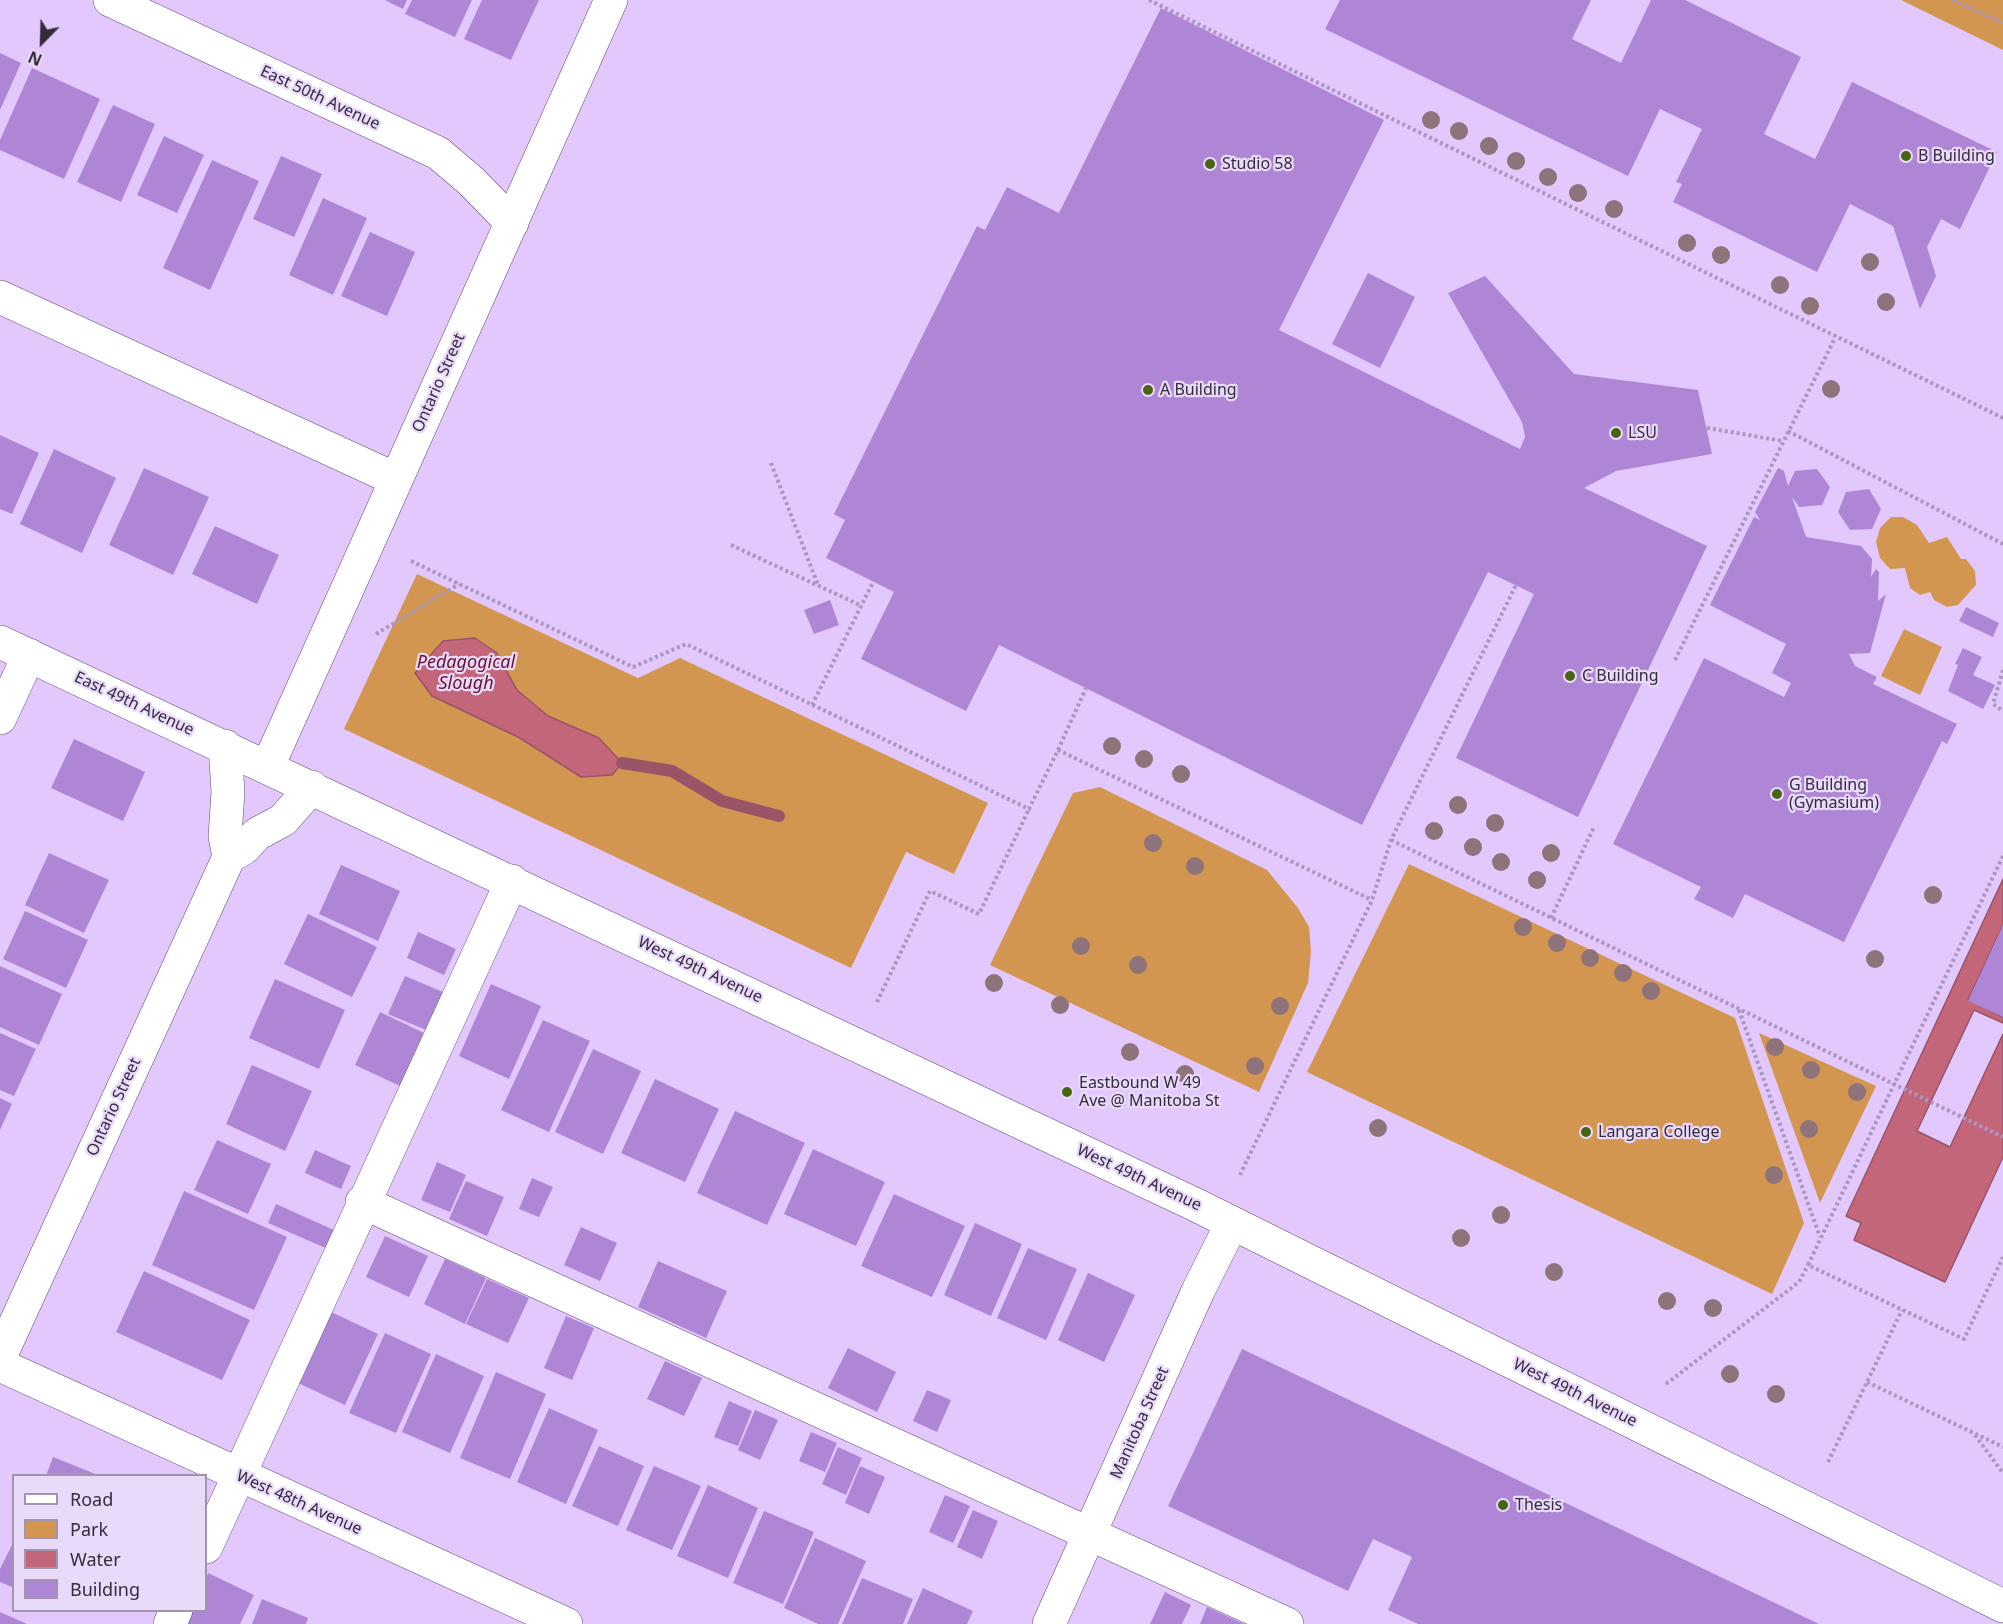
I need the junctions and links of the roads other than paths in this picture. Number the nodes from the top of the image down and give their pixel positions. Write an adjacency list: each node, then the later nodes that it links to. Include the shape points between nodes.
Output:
1 (110, 0): 3 (street, East 50th Avenue, via 438,153 471,180)
2 (611, 0): 3 (street, Ontario Street)
3 (512, 224): 5 (street, Ontario Street)
4 (0, 297): 5 (street)
5 (395, 478): 10 (street, Ontario Street)
6 (0, 642): 7 (street, East 49th Avenue)
7 (29, 655): 8 (street); 9 (street, East 49th Avenue)
8 (0, 718)
9 (225, 746): 10 (street, East 49th Avenue); 12 (street, via 225,836)
10 (268, 766): 11 (street, West 49th Avenue)
11 (312, 787): 12 (street, Ontario Street, via 283,820 257,834); 13 (street, West 49th Avenue)
12 (229, 857): 16 (street, Ontario Street)
13 (512, 882): 14 (street); 15 (street, West 49th Avenue)
14 (362, 1202): 18 (street); 19 (street)
15 (1232, 1223): 19 (street, Manitoba Street); 21 (street, West 49th Avenue)
16 (0, 1357)
17 (0, 1365): 18 (street, West 48th Avenue)
18 (238, 1476): 20 (street); 22 (street, West 48th Avenue)
19 (1090, 1534): 23 (street, Manitoba Street); 24 (street)
20 (207, 1545)
21 (2003, 1606)
22 (566, 1624)
23 (1049, 1624)
24 (1287, 1624)

